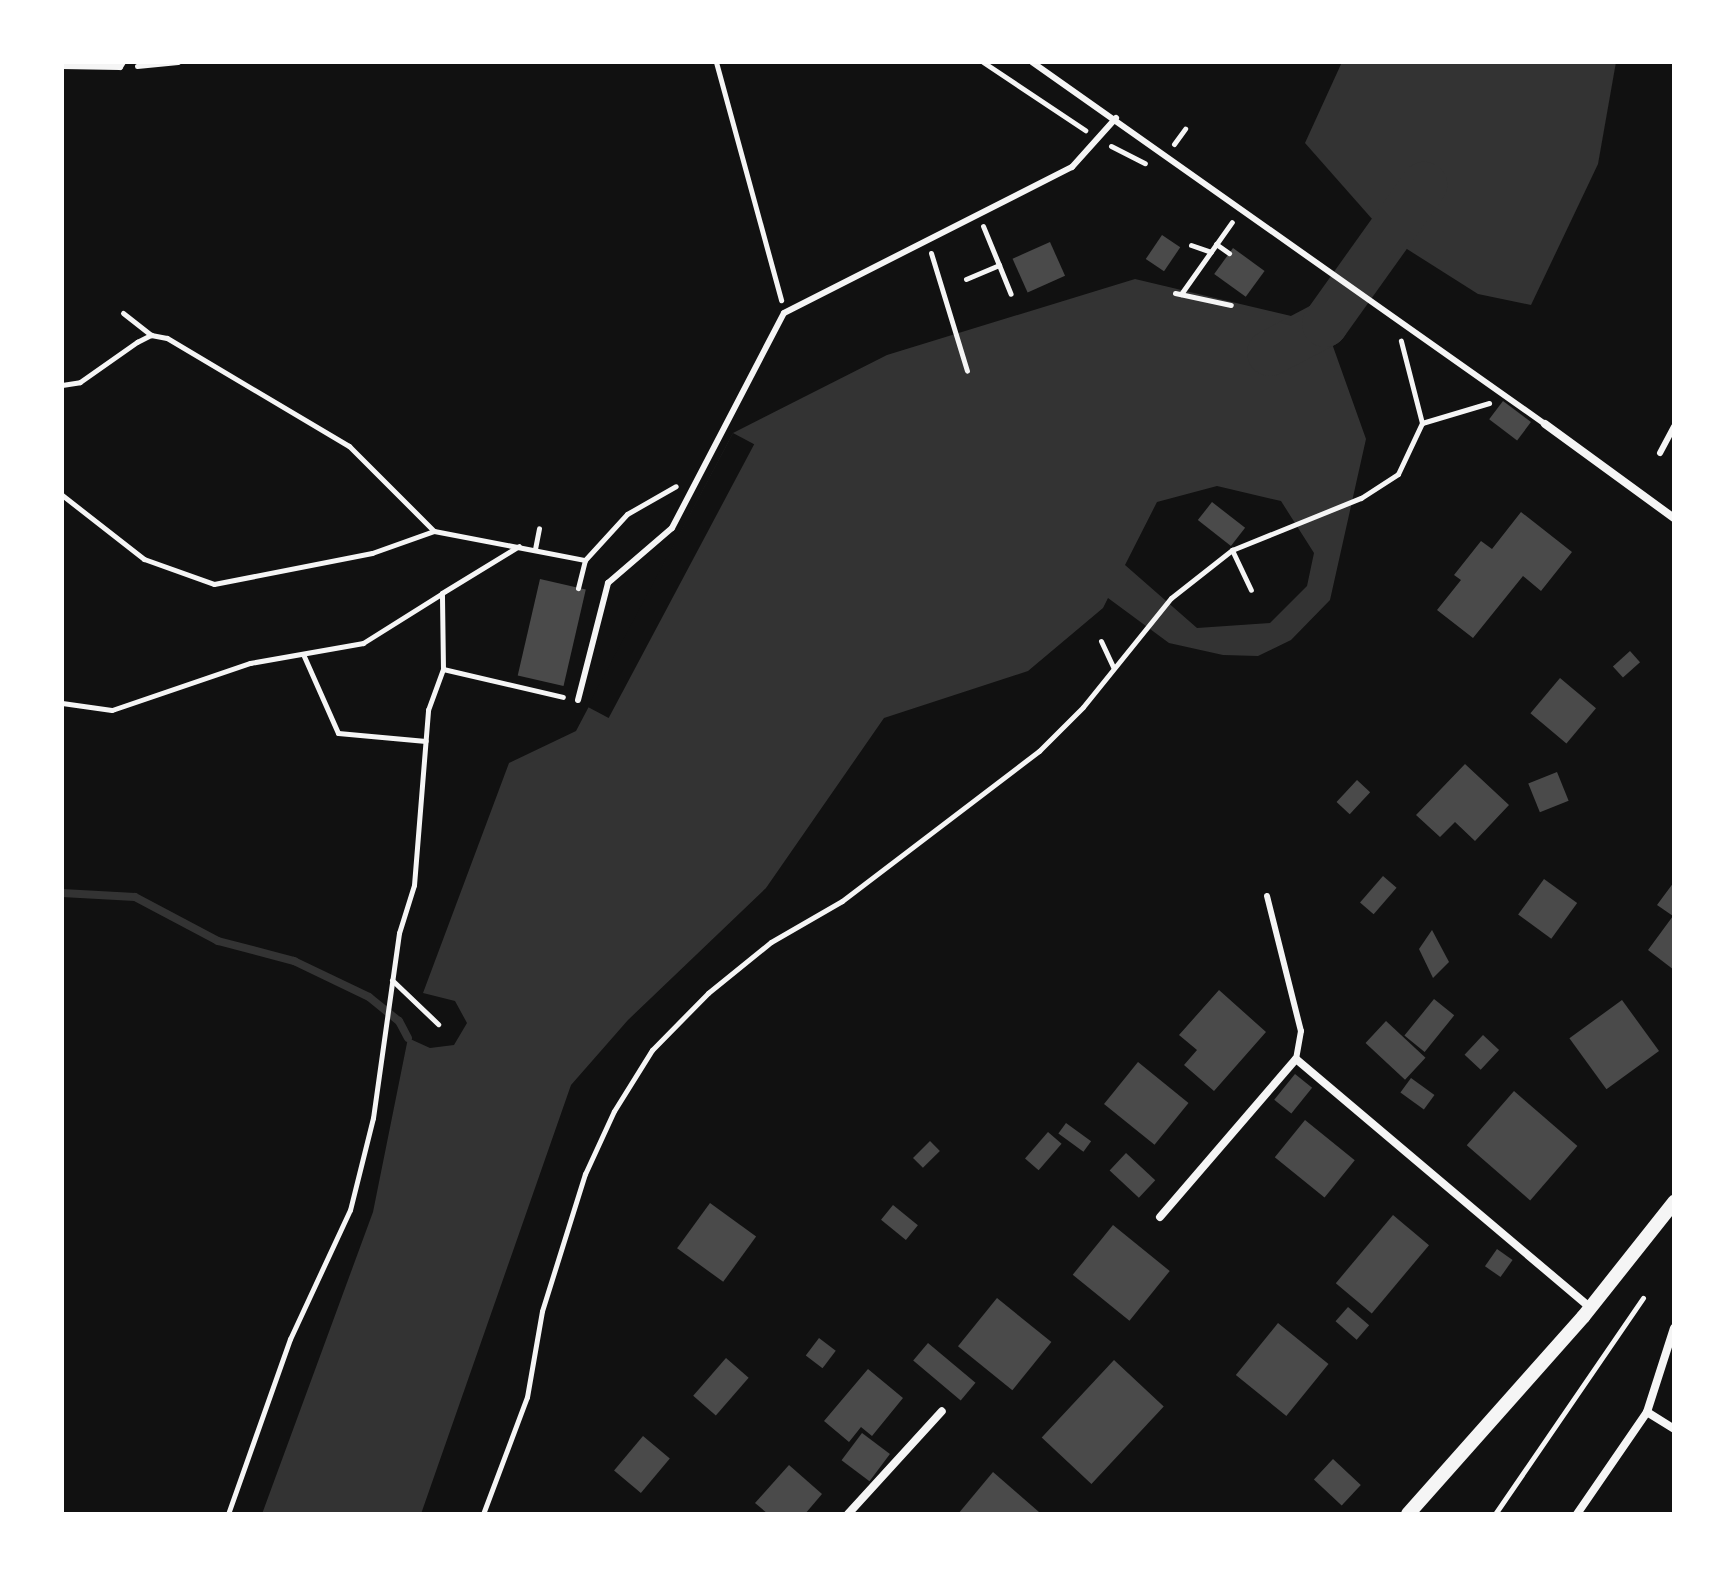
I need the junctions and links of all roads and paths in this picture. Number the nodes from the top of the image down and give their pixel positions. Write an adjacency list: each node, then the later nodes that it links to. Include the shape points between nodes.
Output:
1 (178, 62): 5 (path)
2 (716, 62): 25 (path)
3 (983, 62): 8 (path)
4 (1032, 62): 7 (lane)
5 (121, 65): 6 (lane)
6 (62, 66)
7 (1116, 118): 8 (lane); 10 (lane)
8 (1101, 141): 9 (path); 12 (lane, via 1072,167)
9 (1155, 168)
10 (1242, 208): 13 (path); 34 (lane)
11 (1224, 212): 13 (path)
12 (978, 214): 15 (lane); 20 (path)
13 (1234, 219): 14 (path); 16 (path)
14 (1245, 227)
15 (927, 240): 25 (lane); 30 (path)
16 (1216, 244): 18 (path); 19 (path)
17 (1191, 245): 18 (path)
18 (1211, 252): 23 (path, via 1178,293)
19 (1229, 253)
20 (999, 265): 21 (path); 22 (path)
21 (966, 279)
22 (1011, 294)
23 (1231, 305)
24 (123, 313): 27 (path)
25 (784, 313): 37 (lane)
26 (1392, 332): 28 (path)
27 (151, 335): 31 (path, via 80,382); 41 (path, via 188,348 290,415 349,446)
28 (1400, 339): 29 (path); 33 (path)
29 (1413, 348)
30 (967, 371)
31 (62, 385)
32 (1477, 394): 33 (path, via 1489,404)
33 (1422, 423): 44 (path, via 1398,474 1361,498)
34 (1545, 424): 39 (street)
35 (1674, 427): 36 (lane)
36 (1660, 453)
37 (701, 472): 45 (path, via 627,514); 53 (lane, via 672,528 608,583)
38 (62, 495): 41 (path, via 144,559 214,584 372,553)
39 (1674, 518)
40 (539, 528): 43 (path)
41 (434, 531): 42 (path)
42 (519, 546): 43 (path); 48 (path)
43 (535, 549): 45 (path)
44 (1232, 550): 47 (path); 51 (path, via 1171,598)
45 (585, 560): 46 (path)
46 (578, 588)
47 (1251, 590)
48 (442, 593): 50 (path, via 363,643); 52 (path)
49 (1101, 641): 51 (path)
50 (303, 653): 54 (path, via 250,663 112,710); 55 (path, via 338,733)
51 (1113, 667): 71 (path, via 1039,751 842,901 771,942 708,993 652,1050 614,1111 585,1174 542,1311 527,1397)
52 (443, 669): 53 (path); 55 (path, via 428,710)
53 (578, 700)
54 (62, 703)
55 (426, 741): 57 (path, via 414,885)
56 (1267, 896): 59 (lane, via 1301,1031)
57 (391, 979): 58 (path); 70 (path, via 373,1118 350,1210 290,1339)
58 (438, 1024)
59 (1296, 1059): 61 (street); 63 (street)
60 (1674, 1202): 63 (street)
61 (1160, 1217)
62 (1643, 1298): 74 (path)
63 (1591, 1308): 73 (street)
64 (1674, 1328): 65 (street)
65 (1665, 1354): 66 (lane); 68 (street)
66 (1674, 1360)
67 (942, 1411): 72 (street)
68 (1647, 1412): 69 (street); 75 (street)
69 (1674, 1429)
70 (228, 1514)
71 (483, 1514)
72 (848, 1514)
73 (1408, 1514)
74 (1495, 1514)
75 (1577, 1514)

